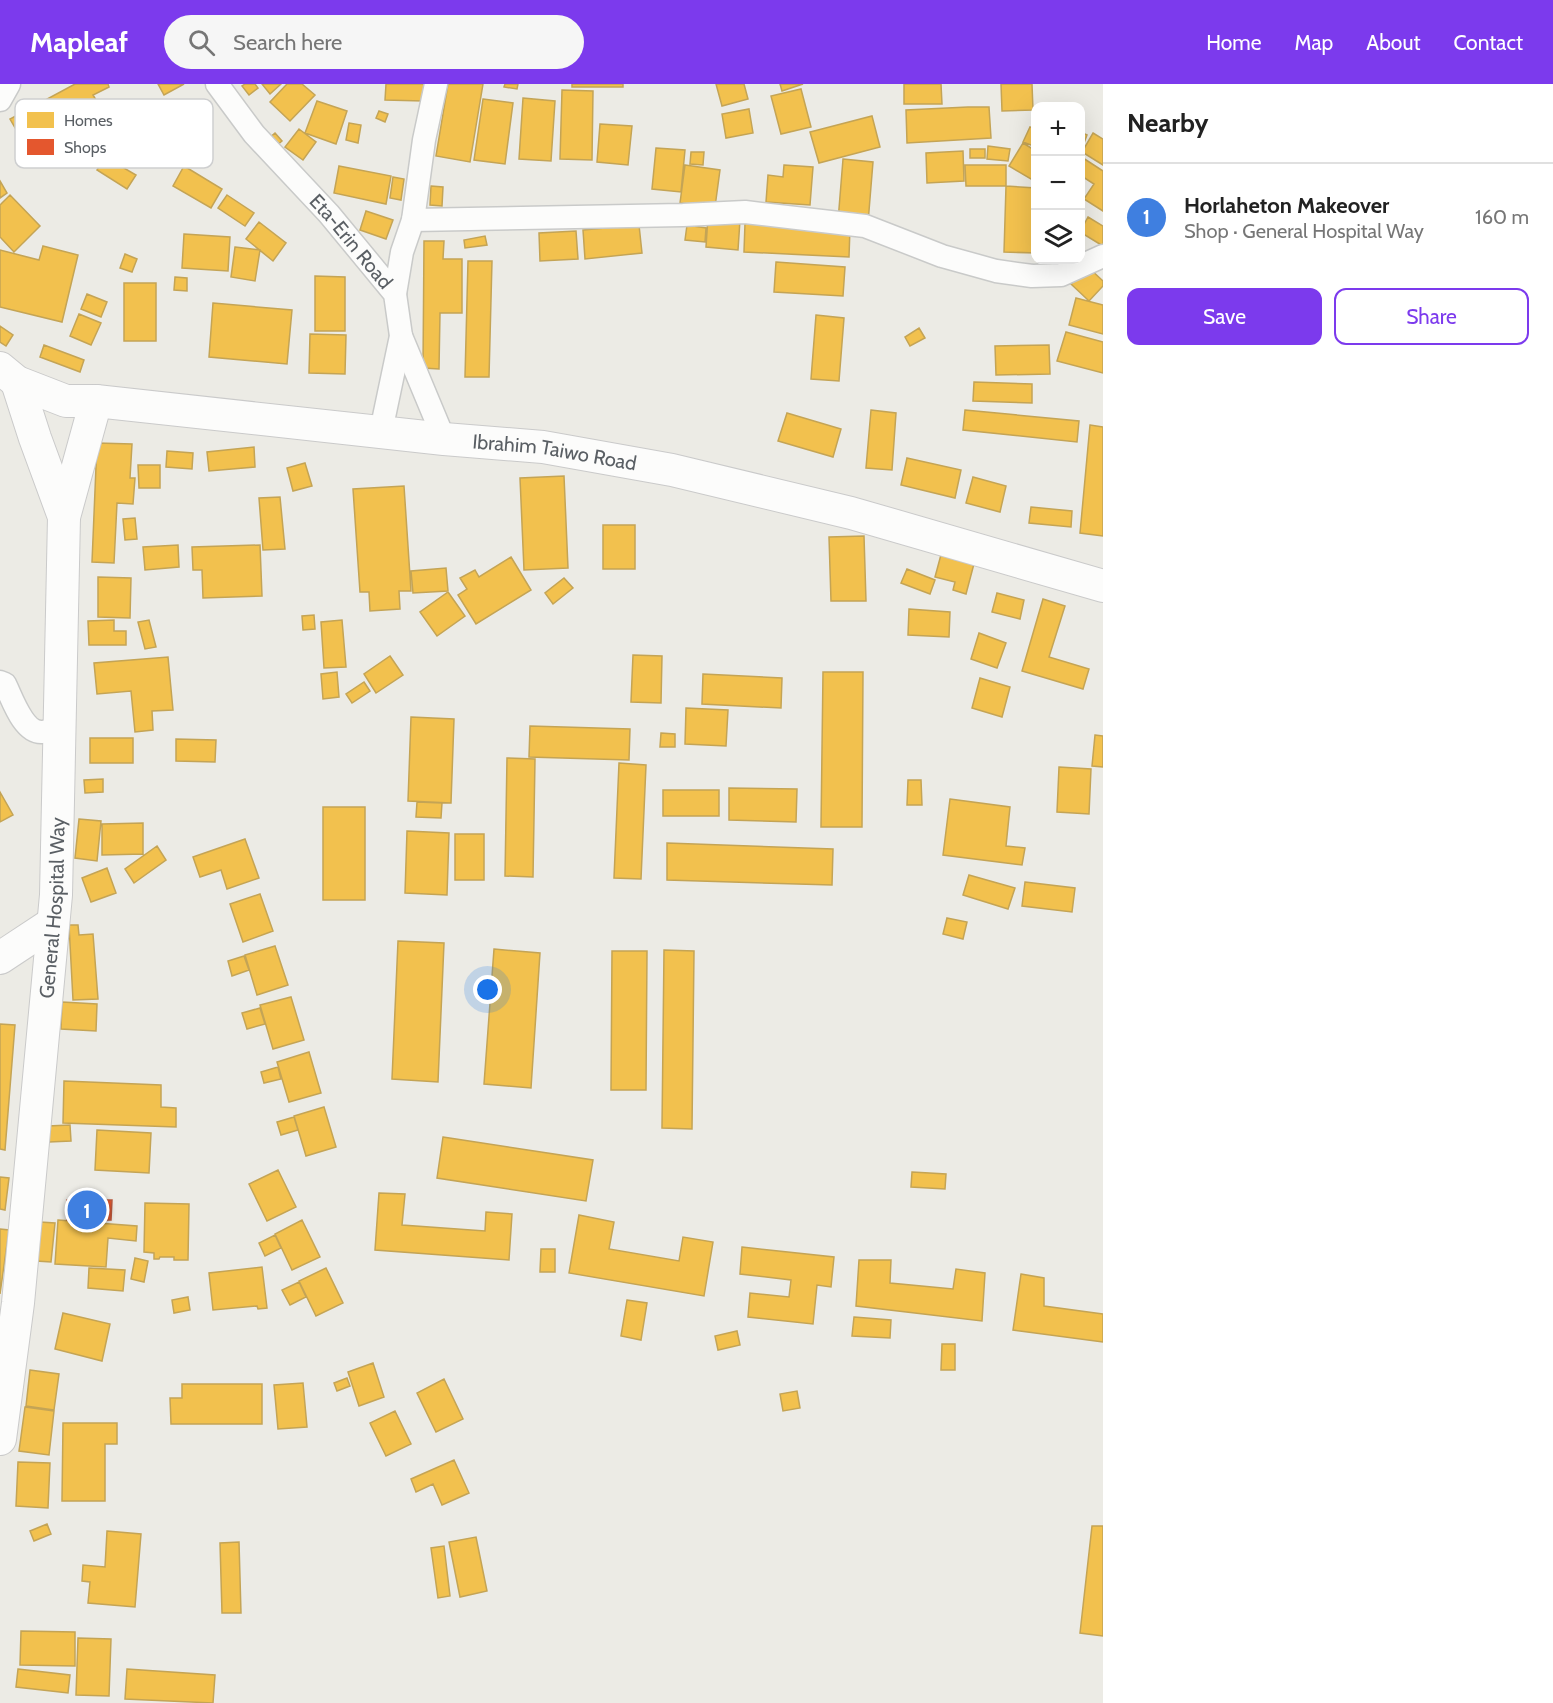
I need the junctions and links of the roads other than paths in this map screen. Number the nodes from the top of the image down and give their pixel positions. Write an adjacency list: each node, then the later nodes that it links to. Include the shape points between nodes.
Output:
1 (9, 84): 4 (street)
2 (217, 84): 7 (street, Eta-Erin Road, via 254,134 330,214)
3 (436, 84): 5 (street)
4 (0, 100)
5 (414, 220): 6 (street, via 745,212 865,226 942,256 1032,276 1061,275); 7 (street, via 402,252)
6 (1103, 256)
7 (395, 294): 8 (street, Eta-Erin Road)
8 (401, 336): 11 (street, Eta-Erin Road); 12 (street)
9 (9, 375): 10 (main road, Ibrahim Taiwo Road, via 66,401); 13 (main road, General Hospital Way)
10 (96, 400): 11 (main road, Ibrahim Taiwo Road); 13 (main road)
11 (381, 431): 12 (main road, Ibrahim Taiwo Road)
12 (444, 439): 14 (main road, Ibrahim Taiwo Road, via 543,447 672,470 850,513)
13 (64, 517): 16 (main road, General Hospital Way)
14 (1103, 586)
15 (0, 682): 16 (street, via 5,684 32,731 43,732)
16 (60, 725): 17 (main road, General Hospital Way)
17 (54, 923): 18 (main road); 19 (main road, General Hospital Way, via 18,1303)
18 (0, 958)
19 (0, 1439)

